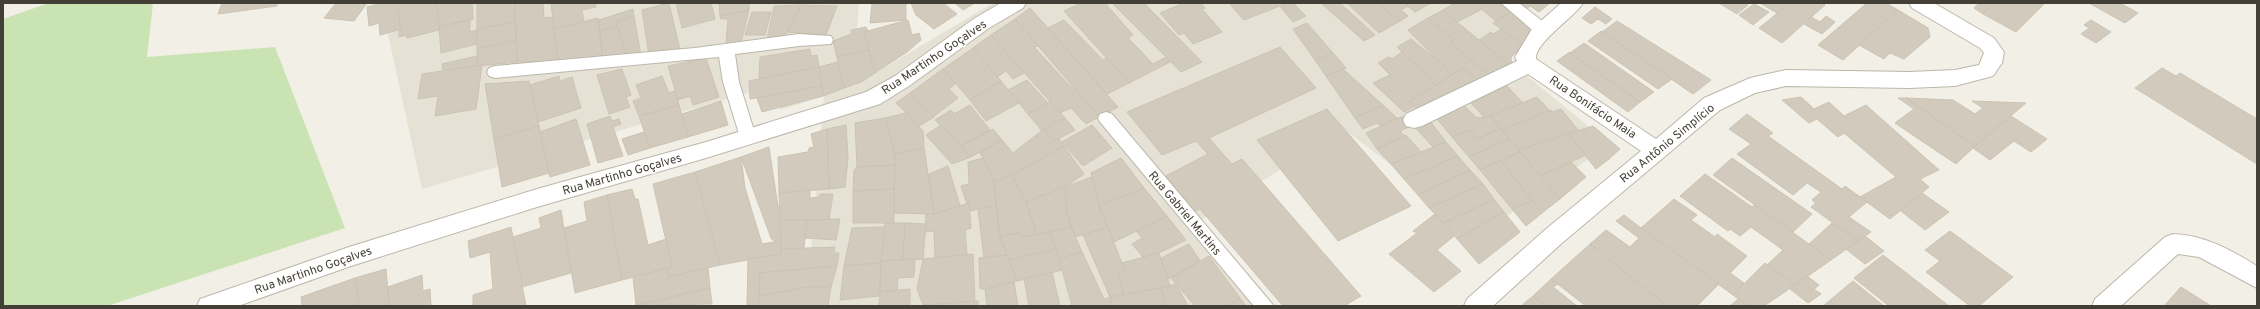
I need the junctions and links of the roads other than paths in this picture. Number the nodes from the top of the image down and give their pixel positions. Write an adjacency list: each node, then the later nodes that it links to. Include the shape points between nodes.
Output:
1 (1016, 3): 12 (street, Rua Martinho Goçalves, via 982,24 902,82 873,98)
2 (1509, 3): 5 (lane)
3 (1574, 3): 5 (street)
4 (1919, 3): 13 (street, Rua Antônio Simplício, via 1987,42 1994,52 1992,63 1986,71 1955,78 1909,80 1786,78 1750,86 1712,104)
5 (1544, 31): 8 (street, via 1527,52 1525,58)
6 (825, 40): 7 (lane, via 799,40)
7 (726, 50): 9 (lane); 12 (lane, via 731,82)
8 (1529, 64): 11 (street); 13 (street, Rua Bonifácio Maia)
9 (495, 72)
10 (1106, 118): 16 (lane, Rua Gabriel Martins)
11 (1414, 120)
12 (748, 137): 15 (street, Rua Martinho Goçalves, via 530,200 349,257)
13 (1656, 150): 17 (street, Rua Antônio Simplício)
14 (2257, 278): 18 (street, via 2210,251 2187,244 2173,244)
15 (208, 306)
16 (1265, 306)
17 (1476, 306)
18 (2104, 306)

